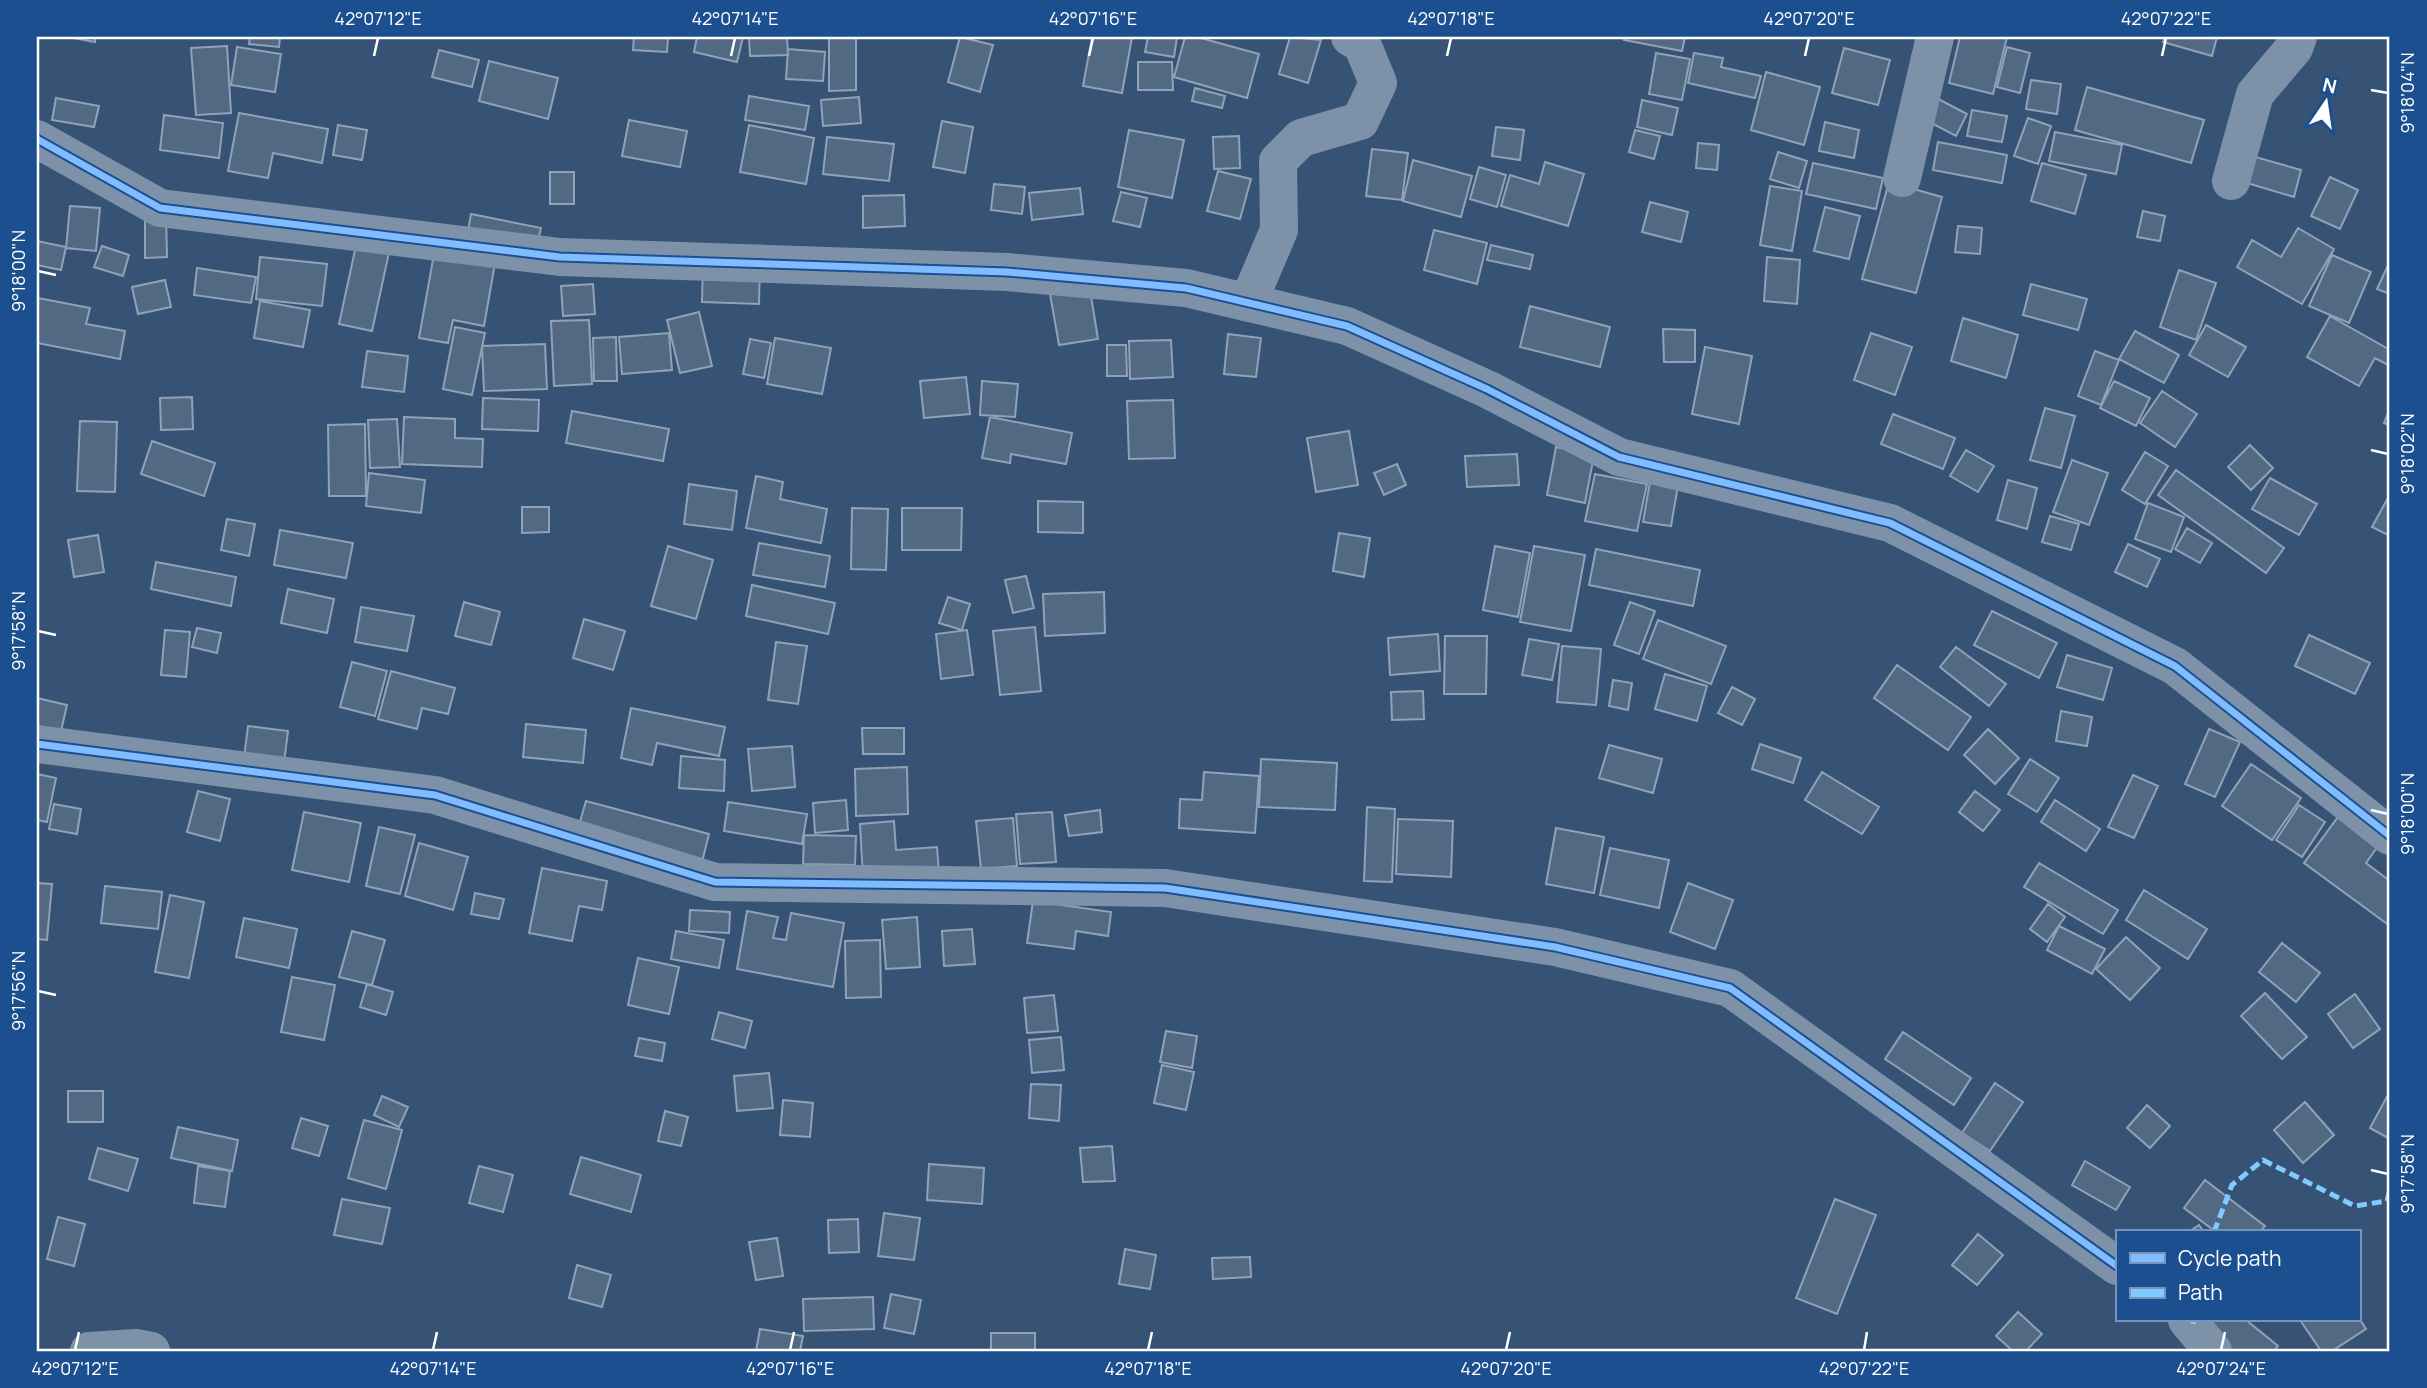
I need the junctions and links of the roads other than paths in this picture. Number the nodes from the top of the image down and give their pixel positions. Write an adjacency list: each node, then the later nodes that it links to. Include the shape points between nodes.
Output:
1 (1350, 37): 7 (street, via 1362,44 1378,83 1360,121 1301,138 1278,161 1279,230)
2 (1935, 37): 5 (street)
3 (2298, 37): 6 (street, via 2255,94)
4 (37, 139): 7 (street, via 160,208 560,257 1007,272 1186,288)
5 (1902, 178)
6 (2231, 181)
7 (1248, 303): 9 (street, via 1347,326 1487,389 1619,457 1890,523 2175,666)
8 (37, 744): 10 (street, via 435,795 715,882 1165,888 1555,947 1730,988)
9 (2390, 836)
10 (2116, 1265)
11 (2189, 1322): 14 (street)
12 (89, 1351): 13 (street)
13 (151, 1351)
14 (2213, 1351)

